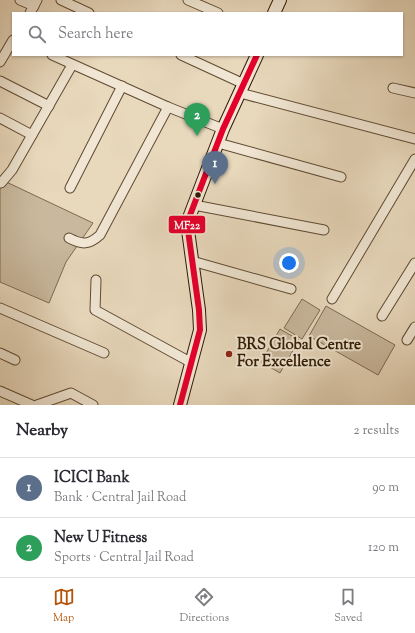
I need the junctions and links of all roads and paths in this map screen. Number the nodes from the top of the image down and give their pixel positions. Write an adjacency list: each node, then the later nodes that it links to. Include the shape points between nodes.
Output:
1 (20, 0): 5 (street)
2 (61, 0): 6 (street)
3 (188, 0): 7 (street)
4 (280, 0): 8 (main road)
5 (34, 6)
6 (87, 12)
7 (216, 12)
8 (274, 12)
9 (12, 42): 13 (street)
10 (54, 56): 14 (street)
11 (184, 56): 17 (street)
12 (257, 56): 17 (main road)
13 (0, 62)
14 (72, 65): 16 (street); 20 (street)
15 (0, 81): 20 (street)
16 (122, 86): 21 (street); 30 (street)
17 (242, 88): 23 (main road); 25 (street)
18 (393, 88): 19 (street)
19 (415, 93)
20 (49, 106): 24 (street)
21 (168, 107): 23 (street); 33 (street, via 100,235 91,243 80,244)
22 (0, 118): 24 (street)
23 (223, 129): 26 (main road)
24 (32, 135): 29 (street, via 12,170)
25 (415, 139)
26 (218, 143): 28 (street); 31 (main road)
27 (415, 158): 38 (street)
28 (341, 177)
29 (1, 183)
30 (70, 188)
31 (194, 205): 32 (street); 34 (main road, via 187,223)
32 (324, 230)
33 (70, 238)
34 (192, 261): 37 (street); 46 (main road, via 200,330)
35 (415, 263): 40 (street)
36 (96, 280): 46 (street, via 95,310)
37 (291, 289)
38 (332, 299)
39 (0, 308): 44 (street)
40 (382, 316)
41 (415, 328): 42 (street)
42 (407, 340)
43 (0, 353): 45 (street)
44 (104, 353)
45 (15, 360)
46 (192, 363): 51 (main road)
47 (0, 391): 48 (street)
48 (32, 405)
49 (37, 405): 50 (street, via 71,393)
50 (93, 405)
51 (180, 405)

